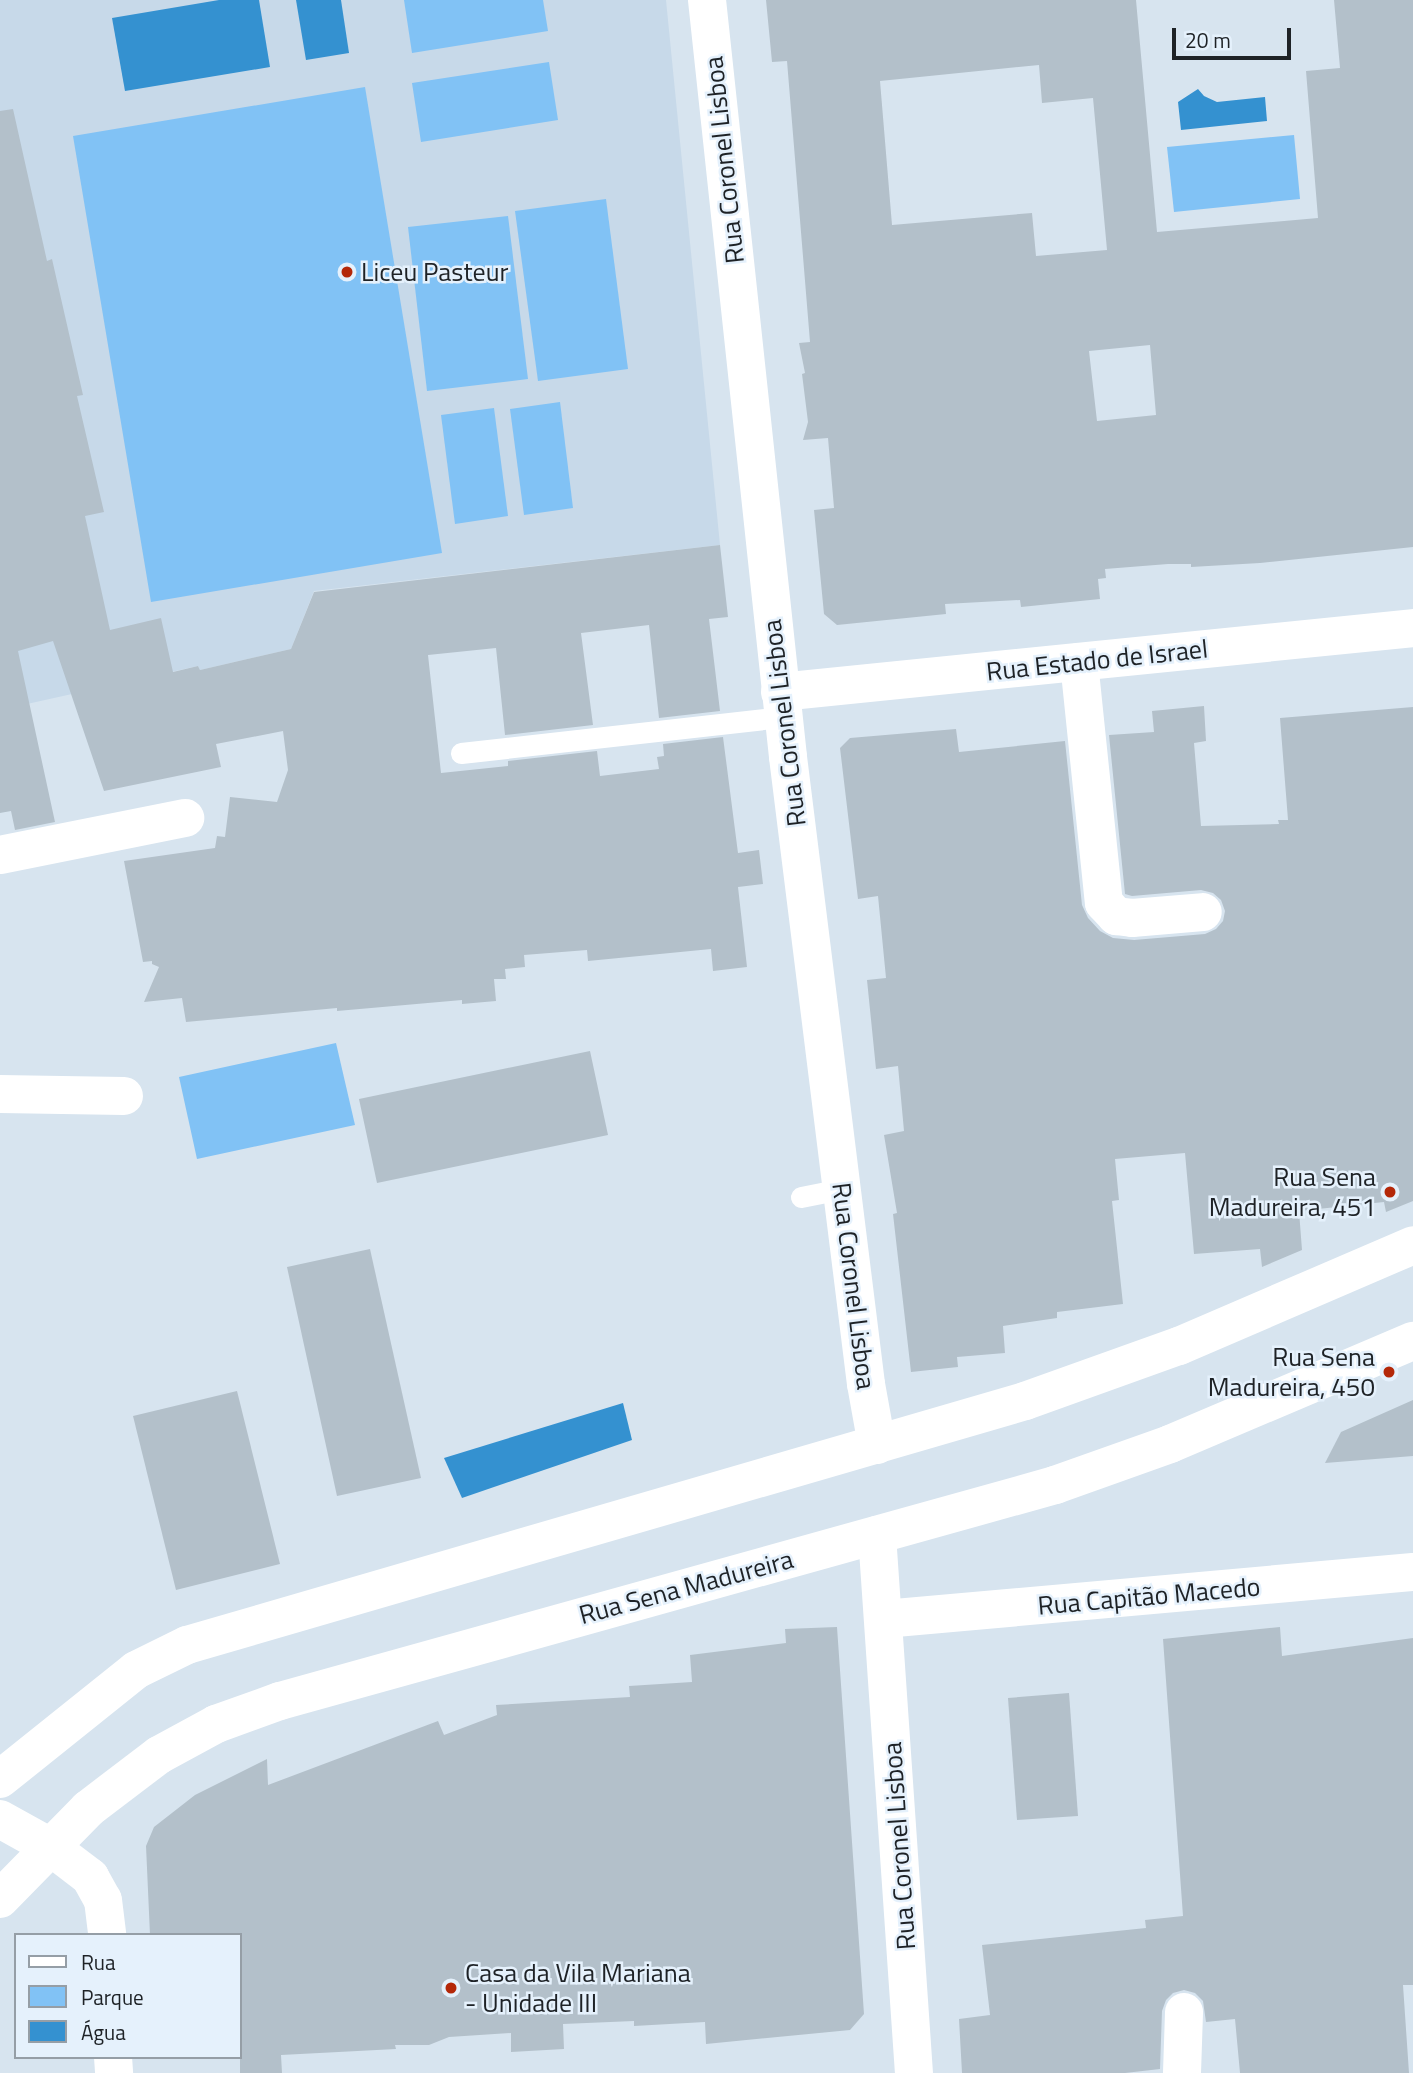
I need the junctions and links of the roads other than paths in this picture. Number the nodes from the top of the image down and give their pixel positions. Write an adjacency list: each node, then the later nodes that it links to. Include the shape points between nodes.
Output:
1 (706, 0): 4 (street, Rua Coronel Lisboa)
2 (1413, 628): 3 (street, Rua Estado de Israel)
3 (1079, 662): 4 (street, Rua Estado de Israel); 8 (street, via 1104,903 1116,916 1132,918)
4 (782, 704): 5 (lane); 11 (street, Rua Coronel Lisboa)
5 (461, 753)
6 (185, 818): 7 (street)
7 (0, 855)
8 (1202, 912)
9 (0, 1094): 10 (street)
10 (124, 1096)
11 (841, 1189): 12 (lane); 15 (street, Rua Coronel Lisboa)
12 (801, 1196)
13 (1413, 1245): 15 (street, via 1179,1346 1026,1401)
14 (1413, 1341): 16 (street, Rua Sena Madureira, via 1170,1444 1055,1485)
15 (877, 1445): 19 (street, via 187,1645 136,1670)
16 (877, 1535): 18 (street, Rua Coronel Lisboa); 21 (street, Rua Sena Madureira, via 280,1701 216,1724 159,1755 88,1809)
17 (1413, 1572): 18 (street, Rua Capitão Macedo)
18 (884, 1619): 25 (street, Rua Coronel Lisboa)
19 (0, 1779)
20 (0, 1819): 21 (street)
21 (52, 1848): 22 (street, Rua Sena Madureira); 23 (street, via 90,1877 103,1900)
22 (0, 1899)
23 (107, 1933)
24 (1184, 2012): 26 (street)
25 (906, 2072)
26 (1181, 2073)

